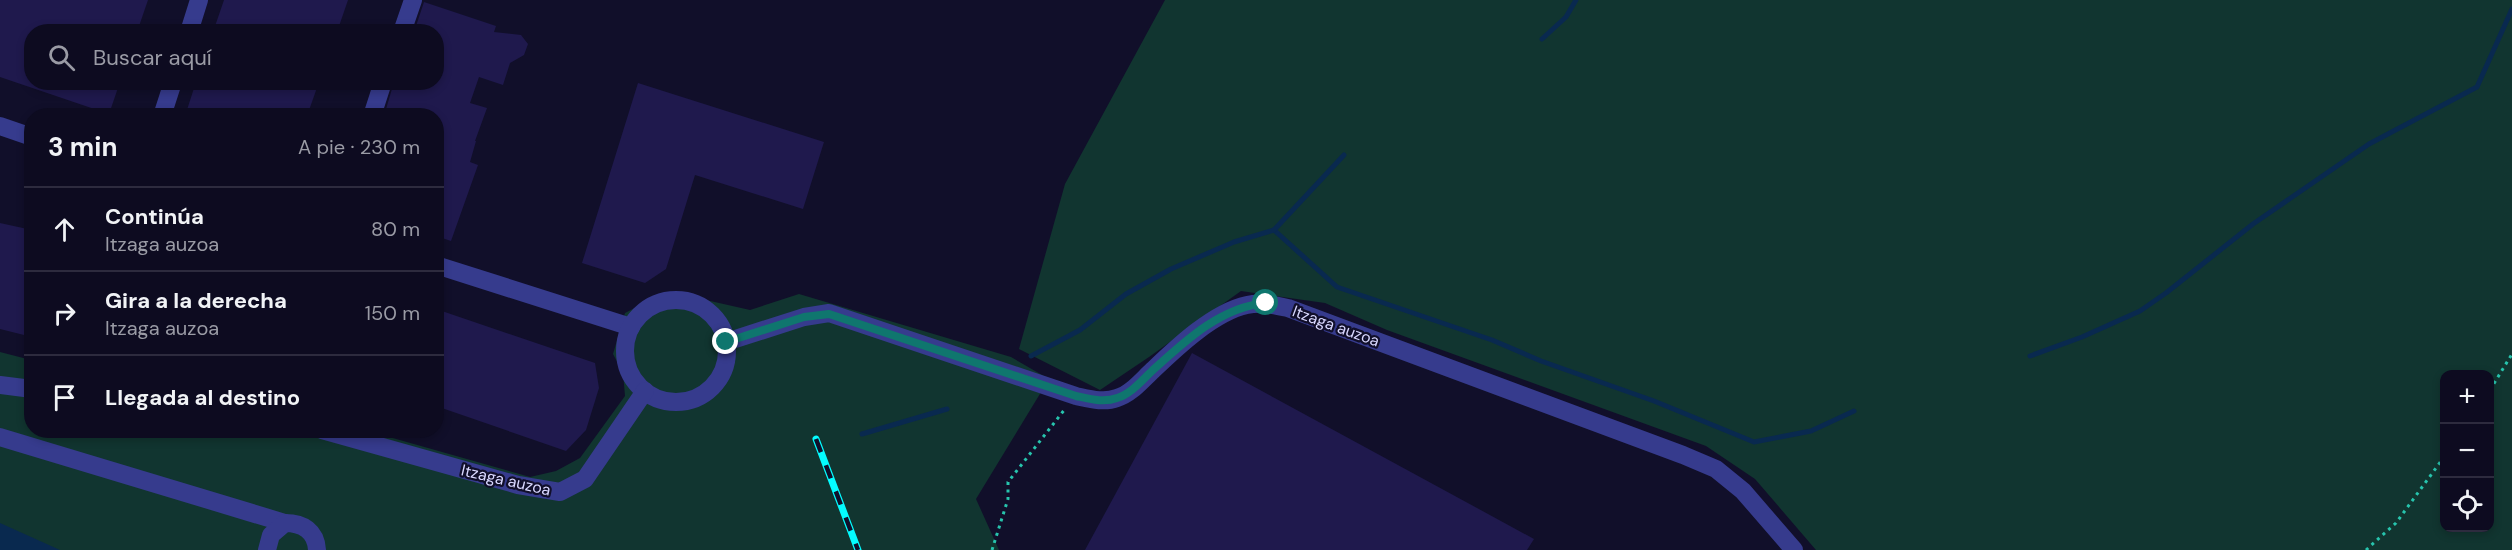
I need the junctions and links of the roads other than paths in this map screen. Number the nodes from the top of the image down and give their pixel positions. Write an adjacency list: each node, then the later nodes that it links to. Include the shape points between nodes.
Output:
1 (199, 0): 3 (street)
2 (413, 0): 4 (street)
3 (192, 24)
4 (405, 24)
5 (170, 90): 7 (street)
6 (380, 90): 8 (street)
7 (164, 108)
8 (375, 108)
9 (0, 126): 10 (street)
10 (24, 134)
11 (444, 268): 12 (street)
12 (631, 327): 13 (street, via 654,305 684,301 712,315); 16 (street, via 626,340 628,369)
13 (726, 342): 16 (street, via 721,376 710,390 677,402 660,400); 22 (street, Itzaga auzoa, via 804,317 829,314 1097,401 1126,395 1175,350 1221,316 1246,305 1266,303 1716,469 1743,491)
14 (0, 385): 15 (street)
15 (24, 388)
16 (645, 391): 18 (street, Itzaga auzoa, via 585,479 560,492 518,485)
17 (0, 436): 19 (street)
18 (351, 438)
19 (285, 523): 20 (street, via 271,535); 21 (street, via 307,529)
20 (267, 550)
21 (317, 550)
22 (1794, 550)

